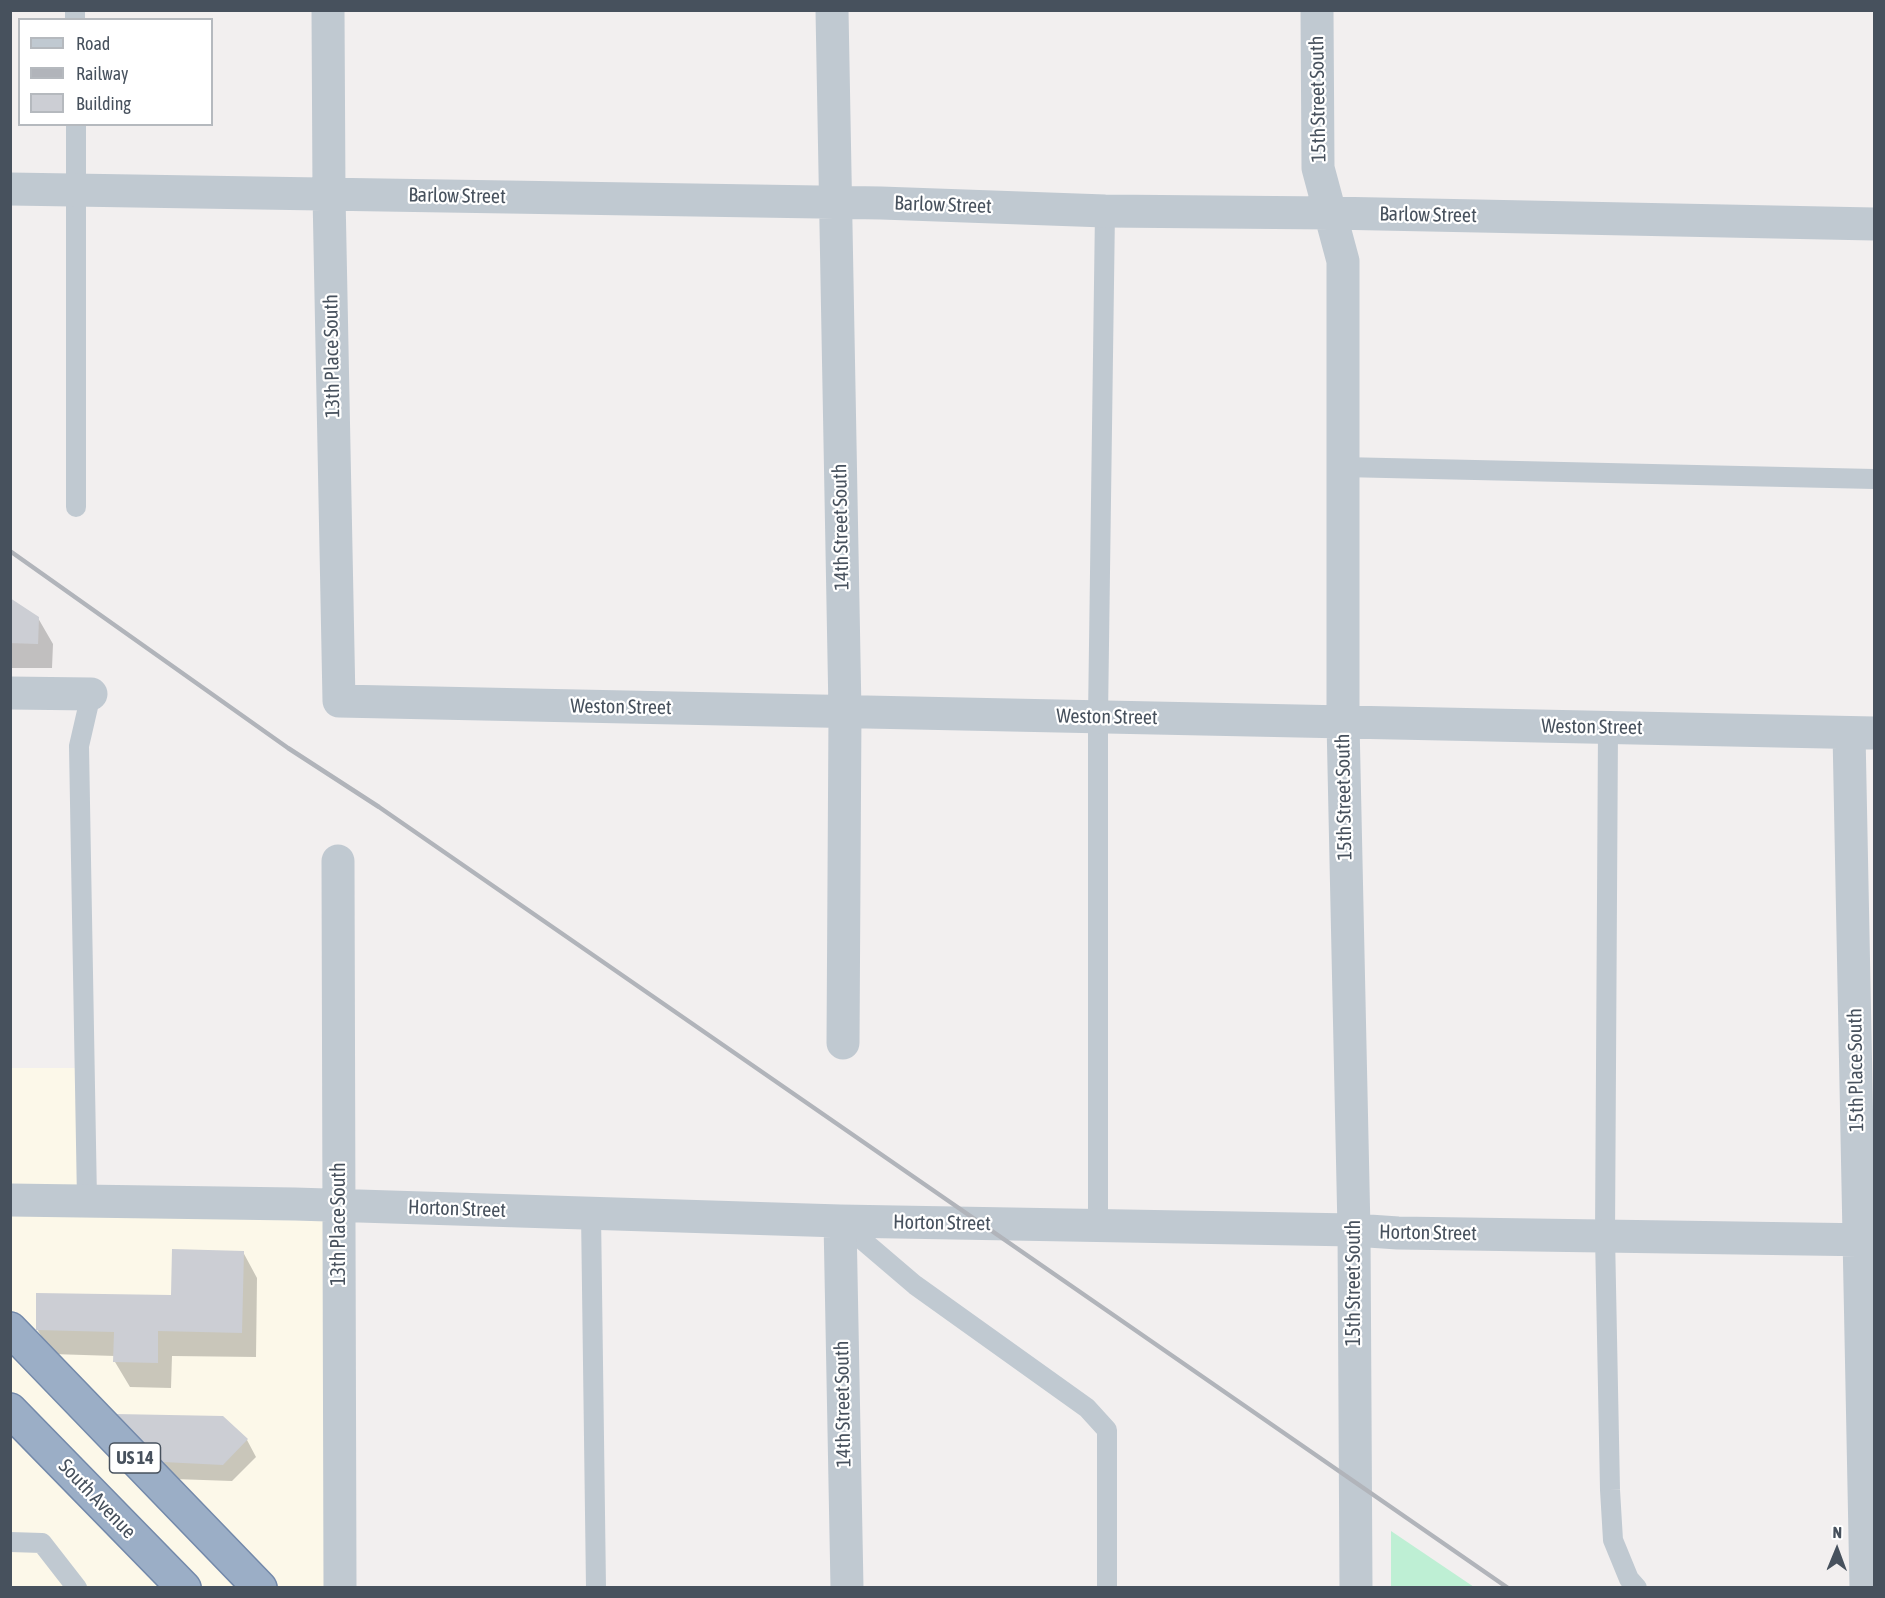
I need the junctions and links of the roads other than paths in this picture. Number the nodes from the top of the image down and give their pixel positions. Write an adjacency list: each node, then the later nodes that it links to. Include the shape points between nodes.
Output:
1 (328, 10): 7 (street, 13th Place South)
2 (832, 10): 8 (street, 14th Street South)
3 (1317, 10): 10 (street, 15th Street South, via 1318,168)
4 (76, 126): 6 (lane)
5 (10, 189): 6 (street, Barlow Street)
6 (76, 190): 7 (street, Barlow Street); 14 (lane)
7 (329, 195): 8 (street, Barlow Street); 17 (street, 13th Place South)
8 (834, 202): 9 (street, Barlow Street); 18 (street, 14th Street South)
9 (1105, 211): 10 (street, Barlow Street); 19 (lane)
10 (1330, 213): 11 (street, Barlow Street); 12 (street, 15th Street South, via 1343,261)
11 (1875, 224)
12 (1342, 467): 13 (lane); 20 (street, 15th Street South)
13 (1875, 479)
14 (76, 507)
15 (10, 693): 16 (street)
16 (91, 694): 26 (lane, via 79,746)
17 (339, 701): 18 (street, Weston Street)
18 (845, 712): 19 (street, Weston Street); 24 (street, 14th Street South)
19 (1098, 717): 20 (street, Weston Street); 30 (lane)
20 (1343, 722): 21 (street, Weston Street); 31 (street, 15th Street South)
21 (1608, 728): 22 (street, Weston Street); 32 (lane)
22 (1862, 733): 33 (street, 15th Place South)
23 (338, 861): 27 (street, 13th Place South)
24 (843, 1043)
25 (10, 1200): 26 (street, Horton Street)
26 (87, 1200): 27 (street, Horton Street)
27 (338, 1206): 28 (street, Horton Street); 40 (street, 13th Place South)
28 (591, 1213): 29 (street, Horton Street); 41 (lane)
29 (840, 1221): 30 (street, Horton Street); 42 (street, 14th Street South); 43 (lane, via 915,1285 1087,1408 1107,1430)
30 (1098, 1226): 31 (street, Horton Street)
31 (1354, 1230): 32 (street, Horton Street); 44 (street, 15th Street South)
32 (1605, 1235): 33 (street, Horton Street); 45 (lane, via 1613,1540 1629,1579)
33 (1867, 1239): 46 (street, 15th Place South)
34 (10, 1329): 39 (highway, US 14)
35 (10, 1410): 38 (highway, South Avenue / US 14)
36 (10, 1542): 37 (lane, via 42,1543)
37 (77, 1587)
38 (184, 1587)
39 (260, 1587)
40 (340, 1587)
41 (596, 1587)
42 (847, 1587)
43 (1107, 1587)
44 (1356, 1587)
45 (1637, 1587)
46 (1866, 1587)

